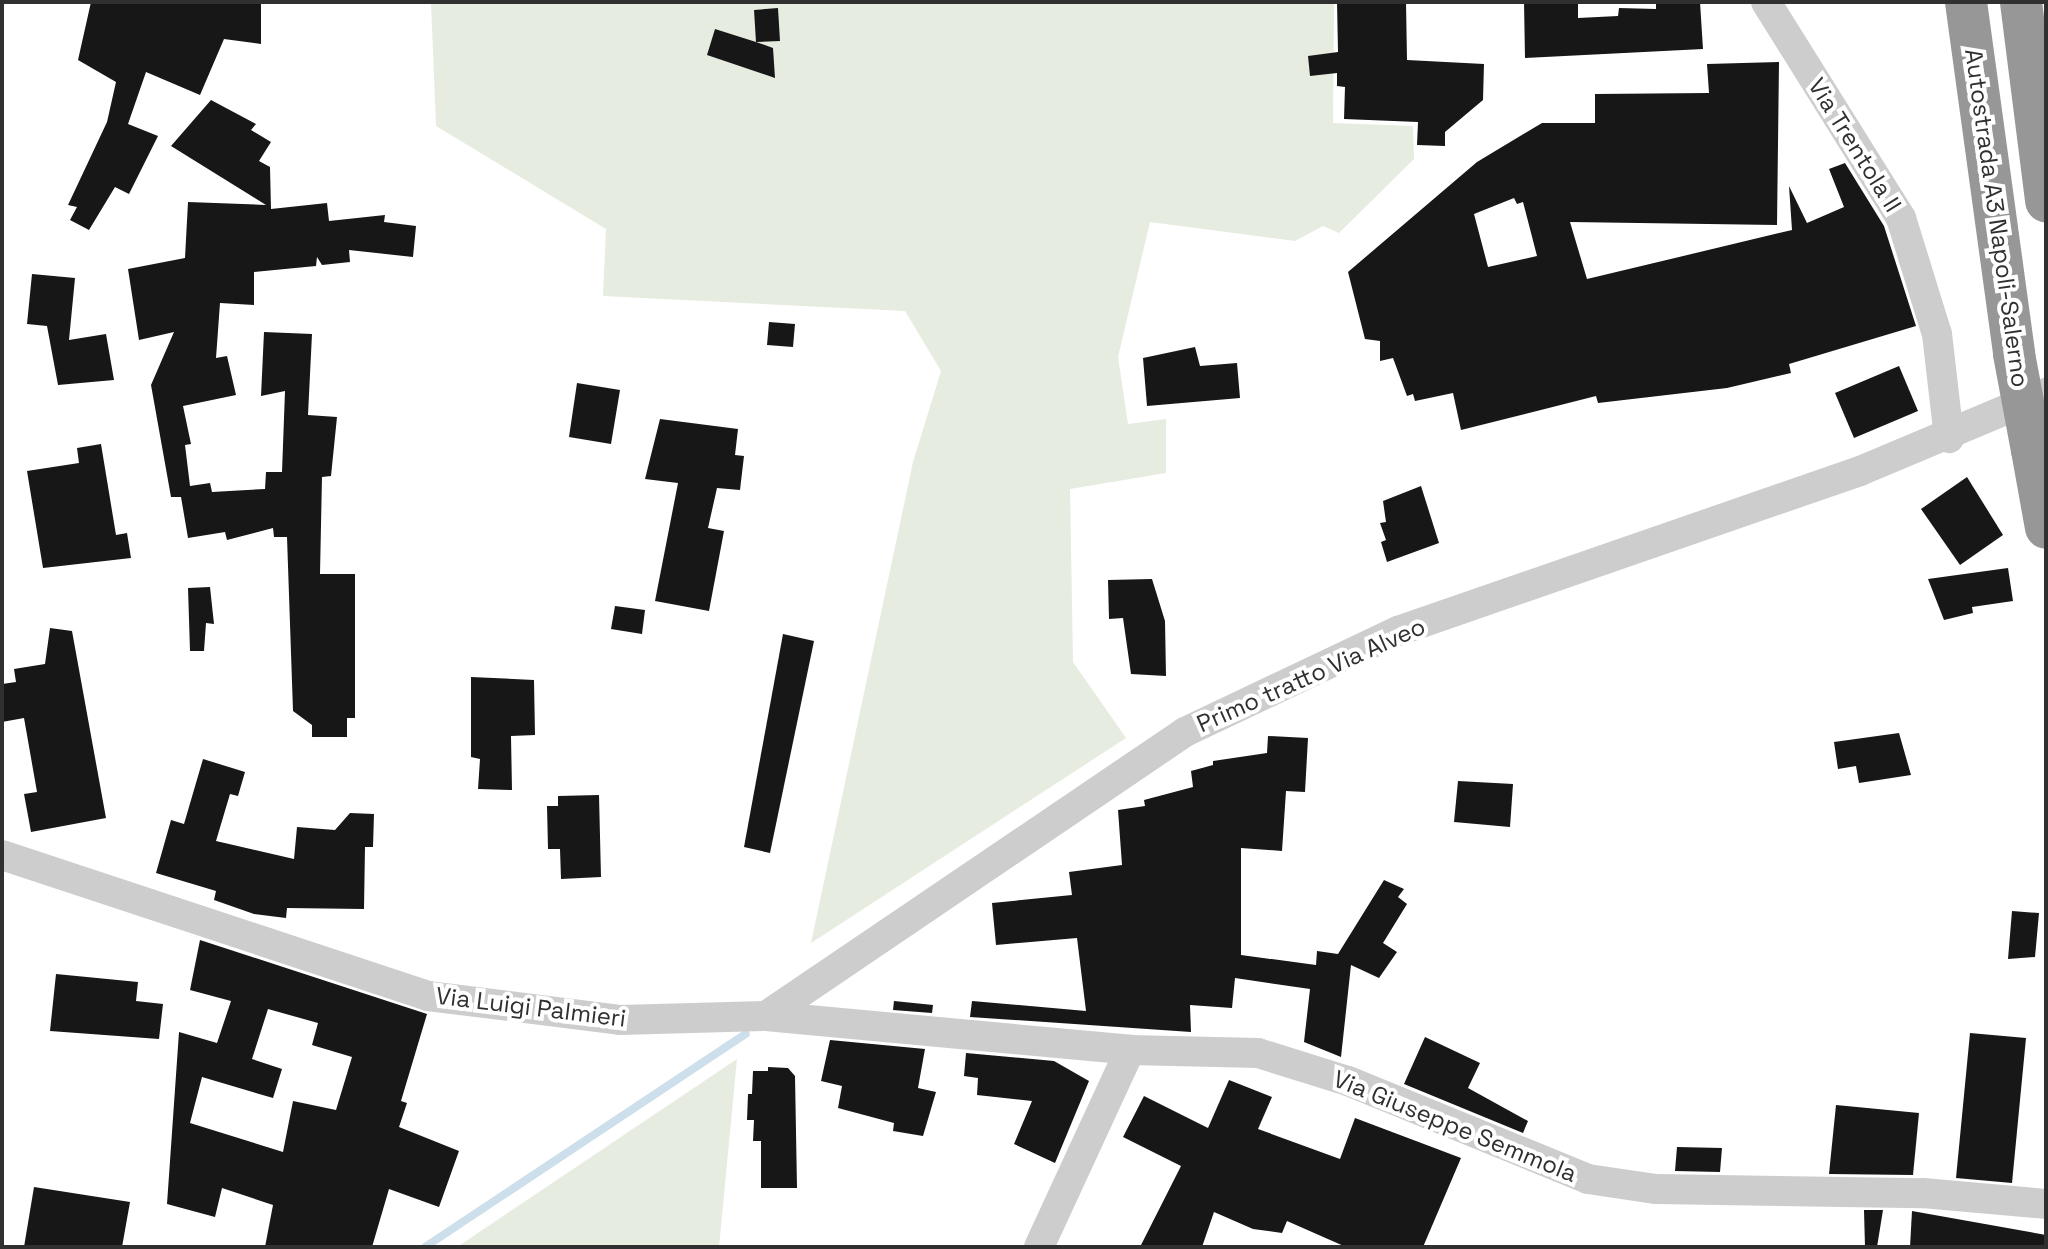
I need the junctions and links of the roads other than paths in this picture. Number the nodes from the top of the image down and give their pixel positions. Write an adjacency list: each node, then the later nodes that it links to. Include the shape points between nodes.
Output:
1 (1766, 2): 6 (street, Via Trentola II, via 1901,218 1937,334)
2 (1966, 2): 7 (highway, Autostrada A3 Napoli-Salerno, bridge, via 2014,354)
3 (2021, 2): 4 (highway)
4 (2046, 201)
5 (2046, 393): 6 (street, Primo tratto Via Alveo)
6 (1949, 438): 9 (street, Primo tratto Via Alveo, via 1398,631 1185,732)
7 (2046, 528)
8 (2, 855): 9 (street, Via Luigi Palmieri, via 428,996 620,1020)
9 (766, 1016): 10 (street, Via Luigi Palmieri)
10 (1130, 1050): 11 (street, Via Giuseppe Semmola, via 1258,1053 1348,1081 1588,1179 1656,1189 1923,1193); 12 (street)
11 (2046, 1204)
12 (1039, 1247)

